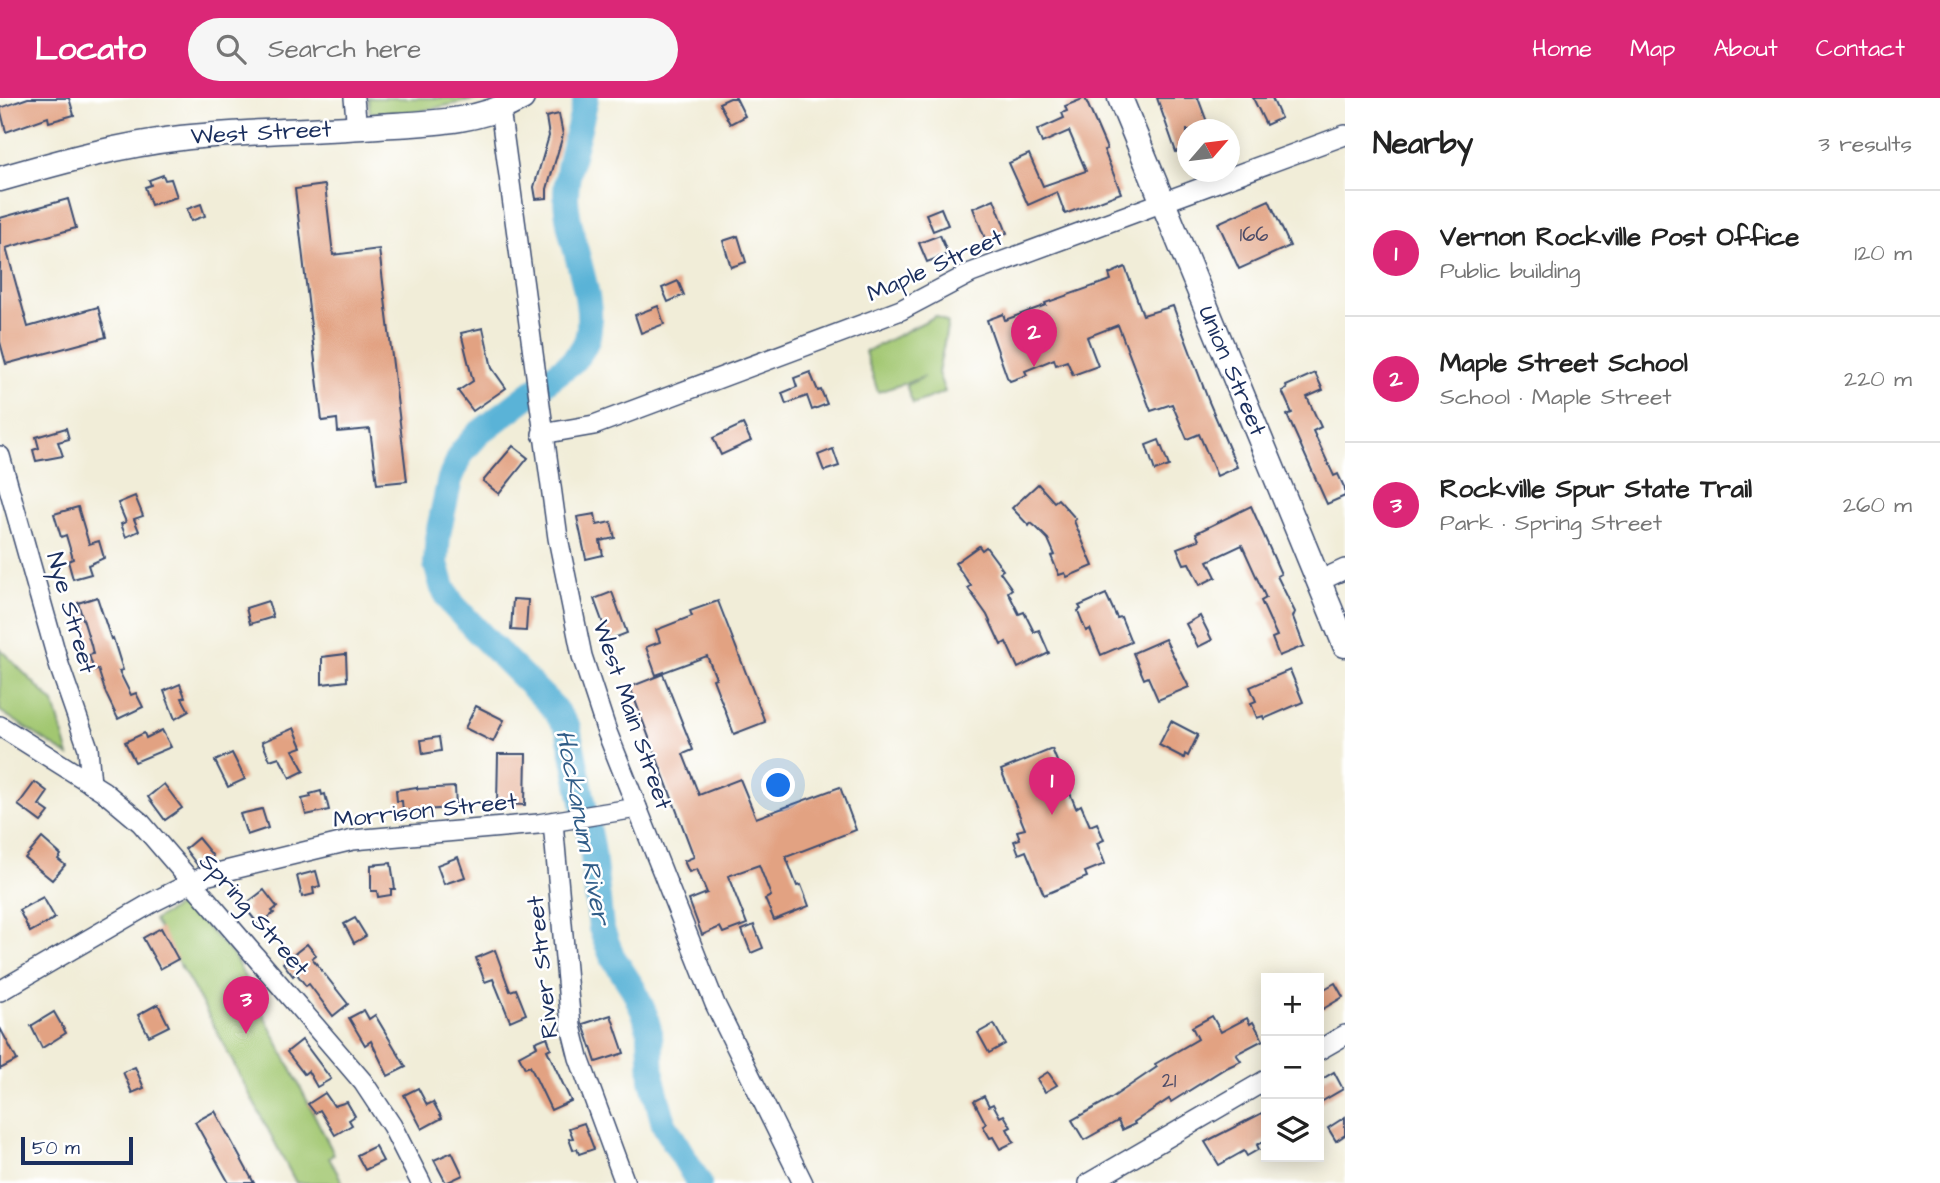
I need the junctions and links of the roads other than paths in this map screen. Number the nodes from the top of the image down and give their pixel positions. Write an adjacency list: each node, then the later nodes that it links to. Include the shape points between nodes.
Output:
1 (354, 98): 5 (street)
2 (522, 98): 4 (main road, West Street)
3 (1120, 98): 8 (main road, Union Street)
4 (500, 109): 5 (main road, West Street, via 450,120); 9 (street, West Main Street)
5 (357, 128): 7 (main road, West Street, via 157,141)
6 (1345, 135): 8 (street, Maple Street)
7 (0, 179)
8 (1162, 202): 9 (street, Maple Street, via 971,273 901,310 585,428); 12 (main road, Union Street)
9 (542, 434): 16 (street, West Main Street, via 582,656)
10 (0, 456): 15 (street, Nye Street, via 59,665 88,748)
11 (1345, 569): 12 (street)
12 (1319, 581): 13 (main road, Union Street)
13 (1345, 645)
14 (0, 726): 15 (street, Spring Street)
15 (91, 784): 18 (street, Spring Street, via 131,812)
16 (636, 808): 17 (street); 25 (street, West Main Street, via 716,1004)
17 (560, 821): 18 (street, Morrison Street, via 353,840); 24 (street, River Street, via 570,1026)
18 (192, 881): 19 (street, Morrison Street); 23 (street, Spring Street, via 363,1082)
19 (0, 991)
20 (1345, 1035): 21 (street)
21 (1324, 1047)
22 (1261, 1083): 26 (street)
23 (421, 1183)
24 (625, 1183)
25 (803, 1183)
26 (1090, 1183)

